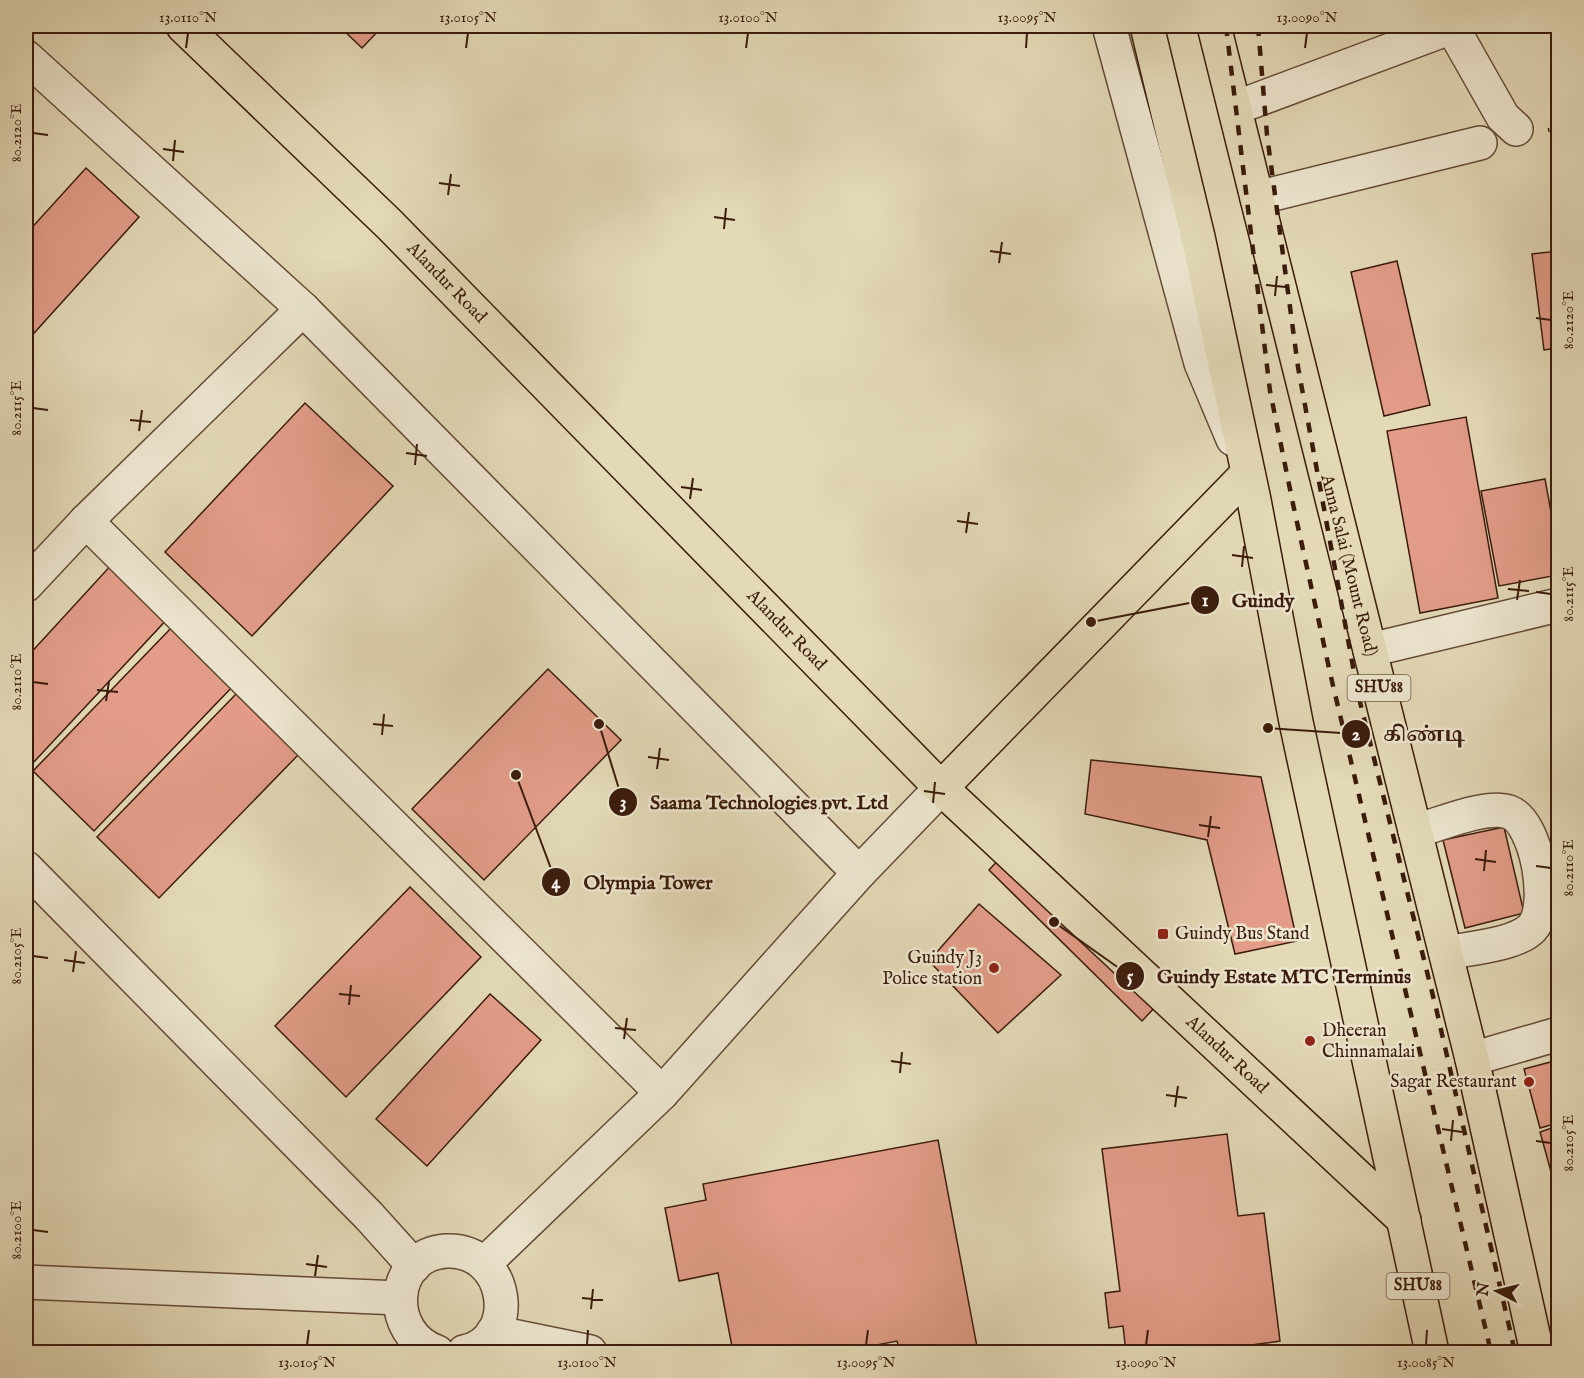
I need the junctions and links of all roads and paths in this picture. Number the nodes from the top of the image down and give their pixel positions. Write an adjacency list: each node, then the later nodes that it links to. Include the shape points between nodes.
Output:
1 (183, 26): 16 (main road, Alandur Road, via 390,225)
2 (1109, 26): 11 (street, via 1200,363)
3 (1147, 26): 11 (main road, SHU88)
4 (1214, 26): 6 (main road, Anna Salai (Mount Road) / SHU88)
5 (26, 57): 10 (street)
6 (1235, 108): 7 (street, via 1452,27 1503,117); 9 (main road, Anna Salai (Mount Road) / SHU88)
7 (1516, 129)
8 (1480, 143): 9 (street)
9 (1257, 198): 15 (main road, Anna Salai (Mount Road) / SHU88)
10 (303, 309): 12 (street); 19 (street)
11 (1248, 474): 16 (main road); 24 (main road, SHU88, via 1296,722)
12 (86, 521): 13 (street); 23 (street)
13 (26, 585)
14 (1558, 605): 15 (street)
15 (1370, 650): 17 (main road, Anna Salai (Mount Road) / SHU88)
16 (941, 788): 19 (street); 24 (main road, Alandur Road)
17 (1415, 831): 20 (main road, Anna Salai (Mount Road) / SHU88); 20 (street, via 1486,811 1509,812 1524,825 1539,865 1542,908 1534,927 1519,938)
18 (26, 868): 26 (street)
19 (859, 873): 23 (street)
20 (1446, 953): 22 (main road, Anna Salai (Mount Road) / SHU88)
21 (1558, 1034): 22 (street)
22 (1473, 1059): 34 (main road, Anna Salai (Mount Road) / SHU88)
23 (662, 1093): 25 (street)
24 (1404, 1220): 33 (main road, SHU88)
25 (484, 1264): 26 (street, via 463,1252 445,1251); 29 (street, via 499,1284 502,1300)
26 (414, 1266): 28 (street)
27 (26, 1282): 28 (street)
28 (399, 1298): 30 (street, via 408,1332)
29 (493, 1332): 31 (street, via 482,1344); 32 (street)
30 (437, 1353)
31 (464, 1353)
32 (590, 1353)
33 (1432, 1353)
34 (1537, 1353)

